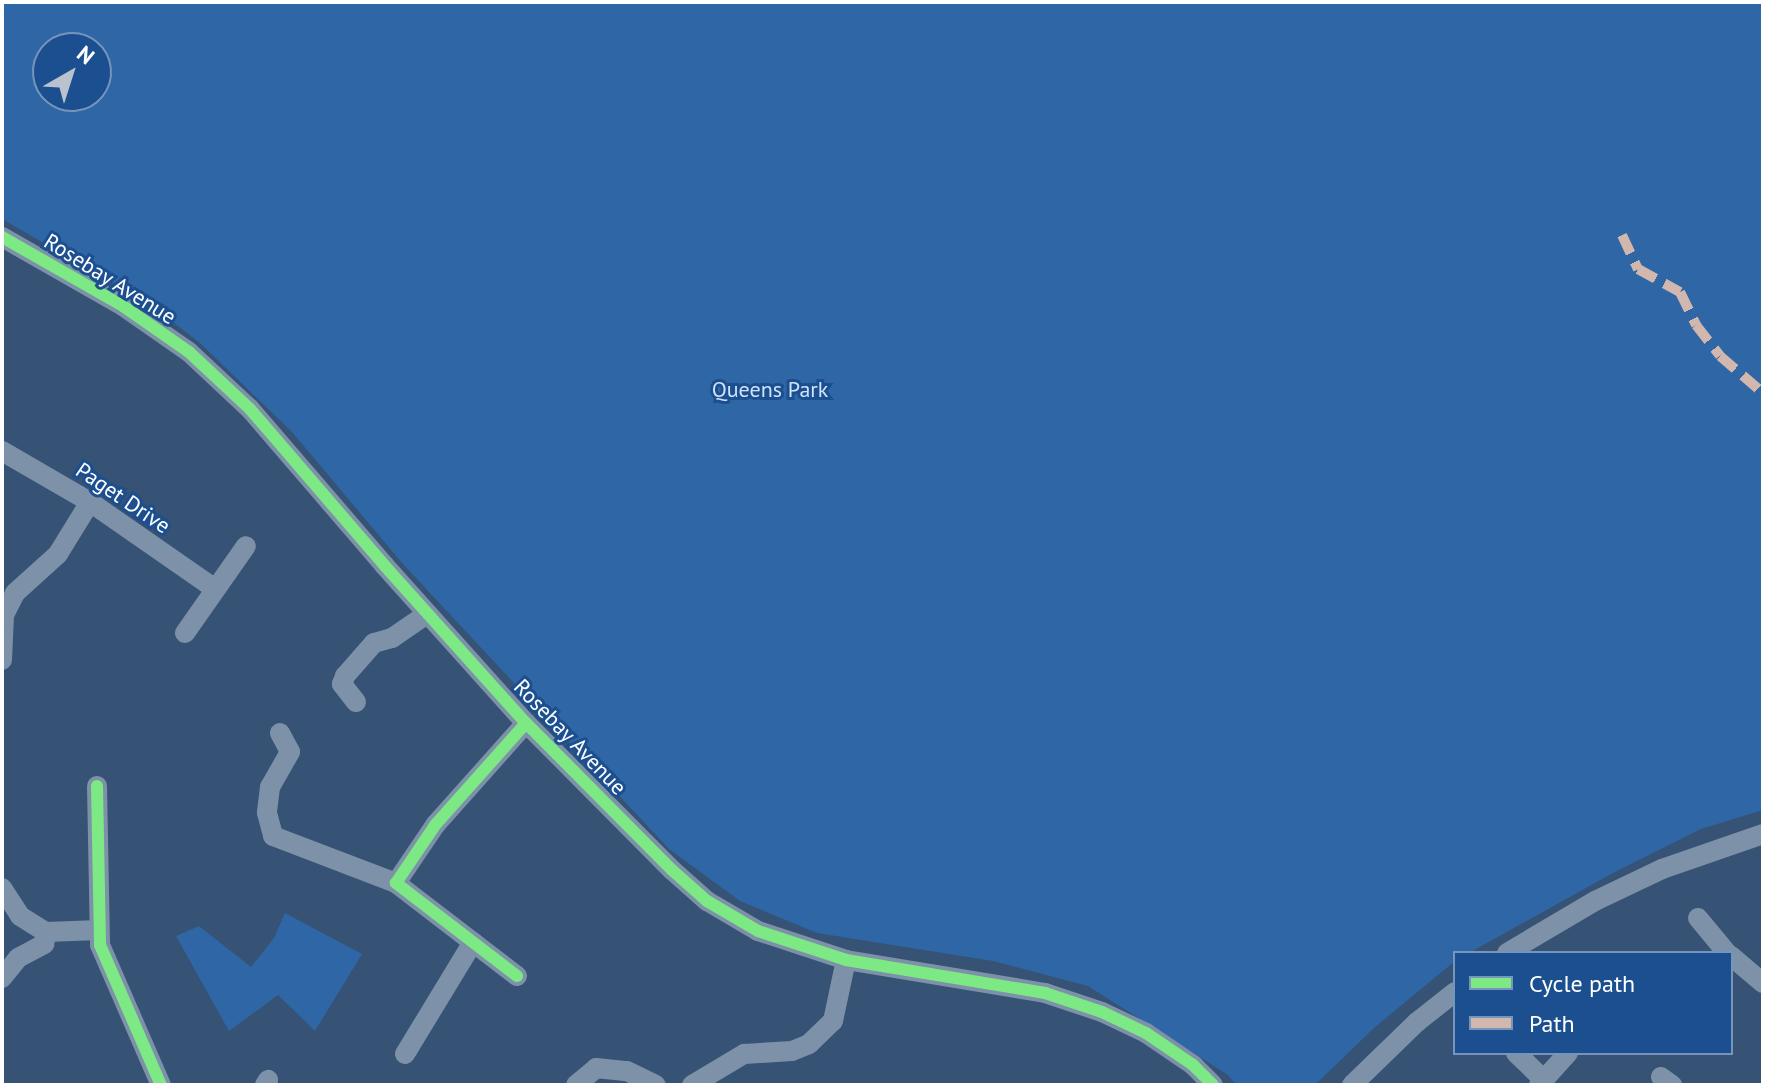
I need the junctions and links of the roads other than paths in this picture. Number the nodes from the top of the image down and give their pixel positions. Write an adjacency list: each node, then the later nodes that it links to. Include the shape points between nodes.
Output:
1 (2, 237): 6 (street, Rosebay Avenue, via 123,306 189,352 297,460)
2 (2, 451): 3 (street, Paget Drive)
3 (90, 502): 5 (street, Paget Drive); 8 (street, via 58,554 15,593 4,615)
4 (246, 546): 5 (street)
5 (215, 589): 7 (street)
6 (427, 614): 9 (street, via 392,638 374,643 345,676 342,684); 10 (street, Rosebay Avenue)
7 (185, 633)
8 (2, 660)
9 (356, 702)
10 (526, 723): 14 (street, via 436,824); 23 (street, Rosebay Avenue, via 707,901 758,931)
11 (280, 733): 14 (street, via 290,752 270,787 267,813 273,836)
12 (97, 786): 17 (street)
13 (1763, 834): 20 (street, via 1662,869)
14 (396, 883): 19 (street)
15 (2, 888): 18 (street, via 20,916)
16 (1698, 918): 21 (street)
17 (99, 930): 18 (street); 33 (street, via 100,945)
18 (46, 932): 25 (street, via 44,944 18,958)
19 (473, 942): 24 (street); 28 (street)
20 (1510, 951)
21 (1726, 951)
22 (1733, 958): 26 (street)
23 (846, 960): 32 (street, via 833,1021 809,1044 792,1051 744,1054); 36 (street, Rosebay Avenue, via 1045,993 1102,1012 1146,1033)
24 (517, 976)
25 (2, 978)
26 (1763, 983)
27 (1453, 994): 37 (street)
28 (405, 1054)
29 (1518, 1055): 31 (street)
30 (1566, 1055): 31 (street)
31 (1541, 1082)
32 (700, 1083)
33 (161, 1085)
34 (576, 1085): 35 (street, via 596,1068 627,1071)
35 (656, 1085)
36 (1213, 1085)
37 (1352, 1085)

